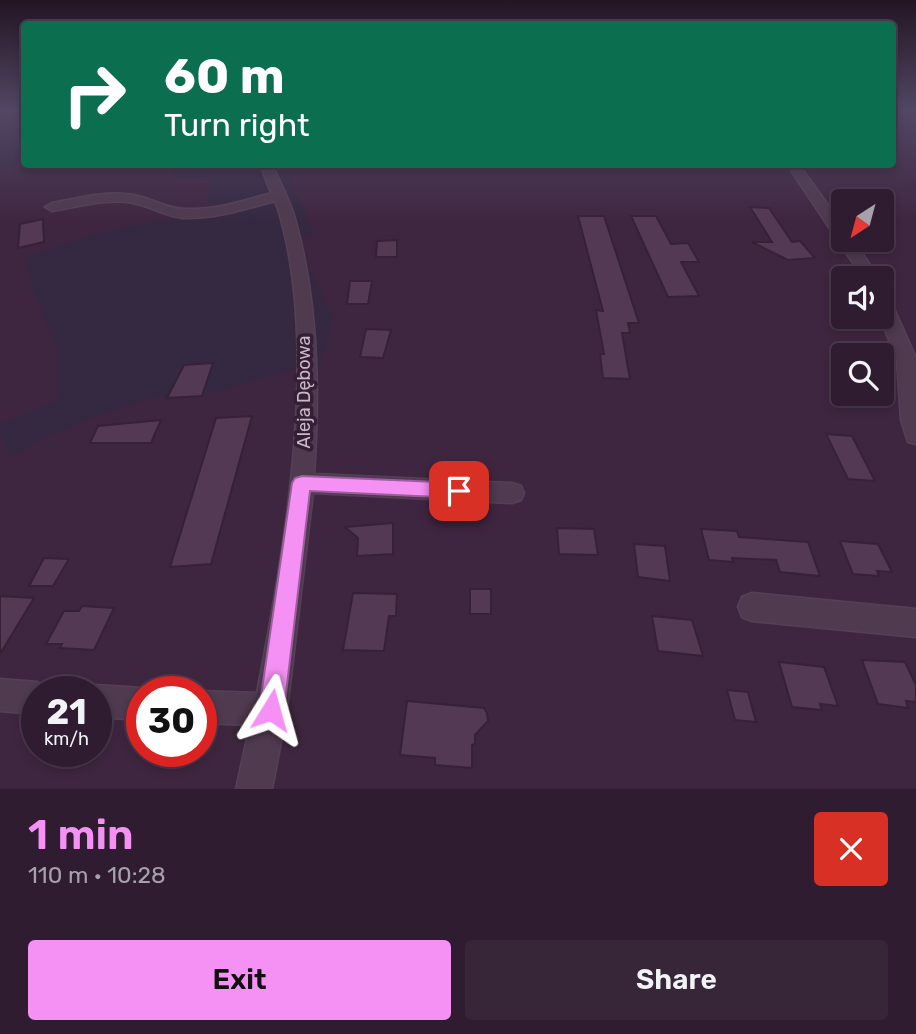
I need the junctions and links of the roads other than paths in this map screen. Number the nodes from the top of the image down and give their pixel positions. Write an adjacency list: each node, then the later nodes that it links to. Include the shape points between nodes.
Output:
1 (267, 168): 3 (street, Aleja Dębowa)
2 (798, 168): 5 (street)
3 (277, 196): 4 (street, via 194,212 170,213 138,199 123,198); 10 (street, Aleja Dębowa, via 289,222 307,345)
4 (52, 207)
5 (831, 220)
6 (854, 252): 7 (street)
7 (865, 266)
8 (894, 328): 9 (street, via 909,370 911,423)
9 (916, 436)
10 (302, 483): 11 (street); 17 (street, Aleja Dębowa)
11 (512, 493)
12 (752, 607): 13 (street)
13 (916, 624)
14 (0, 695): 15 (street)
15 (21, 697)
16 (217, 708): 17 (street)
17 (271, 710): 18 (street, Aleja Dębowa)
18 (254, 789)

